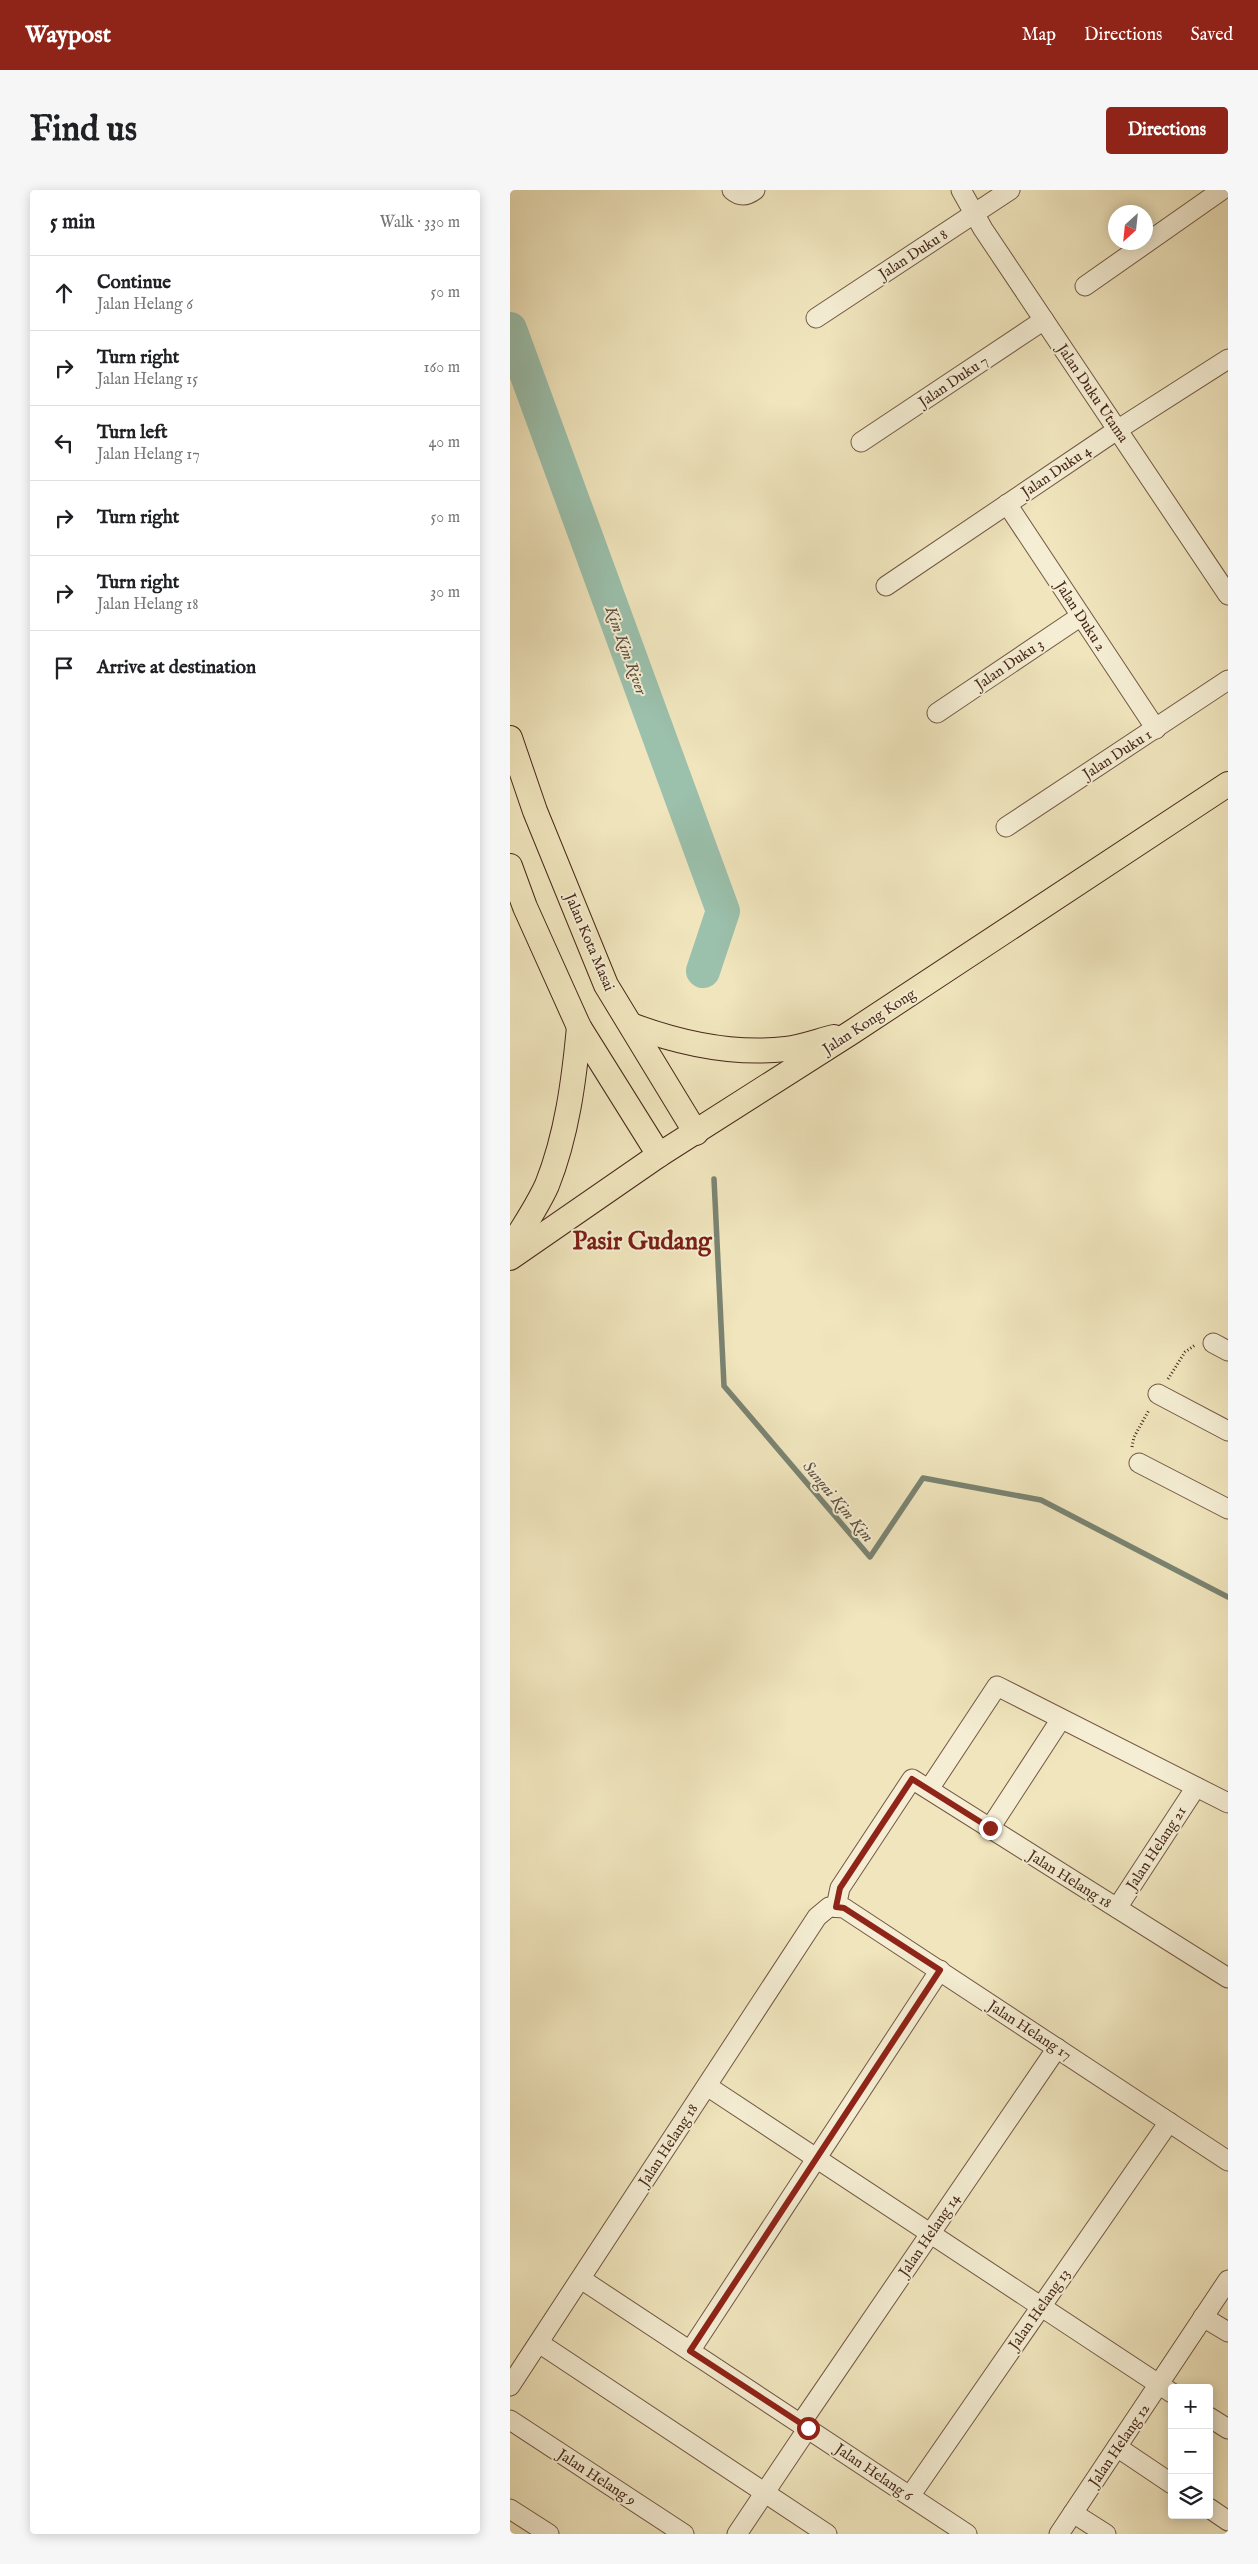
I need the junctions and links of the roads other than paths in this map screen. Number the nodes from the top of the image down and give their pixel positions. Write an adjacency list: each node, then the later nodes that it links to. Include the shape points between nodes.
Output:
1 (732, 190): 5 (street, via 740,195)
2 (960, 190): 6 (street, Jalan Duku Utama)
3 (1010, 190): 6 (street, Jalan Duku 8)
4 (1222, 190): 7 (street)
5 (754, 191)
6 (973, 215): 8 (street, Jalan Duku 8); 9 (street, Jalan Duku Utama)
7 (1085, 286)
8 (816, 318)
9 (1044, 320): 11 (street, Jalan Duku Utama); 12 (street, Jalan Duku 7)
10 (1228, 359): 11 (street, Jalan Duku 4)
11 (1117, 430): 13 (street, Jalan Duku 4); 15 (street, Jalan Duku Utama)
12 (861, 442)
13 (1007, 504): 14 (street, Jalan Duku 4); 16 (street, Jalan Duku 2)
14 (886, 586)
15 (1228, 595)
16 (1081, 616): 18 (street, Jalan Duku 3); 19 (street, Jalan Duku 2)
17 (1228, 680): 19 (street, Jalan Duku 1)
18 (937, 713)
19 (1156, 729): 22 (street, Jalan Duku 1)
20 (510, 738): 24 (main road, Jalan Kota Masai, via 535,811 606,985)
21 (1228, 784): 26 (main road, Jalan Kong Kong)
22 (1006, 827)
23 (510, 866): 25 (main road, via 524,907)
24 (631, 1025): 26 (main road, via 668,1039 759,1050 787,1048); 27 (main road, Jalan Kota Masai)
25 (579, 1027): 28 (main road); 29 (main road, via 575,1072 558,1153 530,1217)
26 (852, 1032): 27 (main road, Jalan Kong Kong)
27 (696, 1133): 28 (main road, Jalan Kong Kong)
28 (659, 1155): 30 (main road, Jalan Kong Kong)
29 (510, 1248)
30 (510, 1258)
31 (1158, 1394): 32 (street)
32 (1228, 1431)
33 (1139, 1463): 34 (street)
34 (1228, 1509)
35 (1061, 1719): 36 (street); 37 (street, via 997,1686); 39 (street)
36 (1196, 1787): 38 (street); 41 (street, Jalan Helang 21)
37 (929, 1789): 39 (street, Jalan Helang 18); 40 (street, Jalan Helang 18, via 912,1779 840,1888)
38 (1228, 1804)
39 (990, 1828): 41 (street, Jalan Helang 18)
40 (832, 1907): 42 (street, Jalan Helang 17, via 844,1908); 45 (street, Jalan Helang 18, via 817,1917)
41 (1117, 1908): 43 (street, Jalan Helang 18)
42 (940, 1970): 44 (street, Jalan Helang 17); 47 (street)
43 (1228, 1978)
44 (1057, 2048): 46 (street, Jalan Helang 17); 49 (street, Jalan Helang 14)
45 (707, 2086): 47 (street); 50 (street, Jalan Helang 18)
46 (1169, 2122): 48 (street, Jalan Helang 17); 52 (street, Jalan Helang 13)
47 (816, 2159): 49 (street); 56 (street)
48 (1228, 2161)
49 (929, 2235): 52 (street); 61 (street, Jalan Helang 14)
50 (581, 2279): 55 (street, Jalan Helang 18); 56 (street, Jalan Helang 6)
51 (1228, 2280): 53 (street, Jalan Helang 12)
52 (1040, 2307): 58 (street); 66 (street, Jalan Helang 13)
53 (1203, 2317): 54 (street); 58 (street, Jalan Helang 12)
54 (1228, 2332)
55 (539, 2343): 57 (street, Jalan Helang 18); 65 (street)
56 (690, 2351): 61 (street, Jalan Helang 6)
57 (510, 2386)
58 (1165, 2388): 63 (street, Jalan Helang 12)
59 (510, 2420): 72 (street, Jalan Helang 9)
60 (1213, 2420): 62 (street)
61 (804, 2426): 65 (street, Jalan Helang 14); 66 (street, Jalan Helang 6)
62 (1228, 2430)
63 (1117, 2447): 64 (street); 69 (street, Jalan Helang 12)
64 (1168, 2481)
65 (765, 2492): 73 (street, Jalan Helang 14); 74 (street)
66 (910, 2496): 75 (street, Jalan Helang 6)
67 (510, 2509): 71 (street)
68 (1213, 2511): 70 (street)
69 (1073, 2513): 76 (street, Jalan Helang 12); 77 (street)
70 (1228, 2521)
71 (549, 2534)
72 (684, 2534)
73 (737, 2534)
74 (826, 2534)
75 (967, 2534)
76 (1059, 2534)
77 (1106, 2534)

